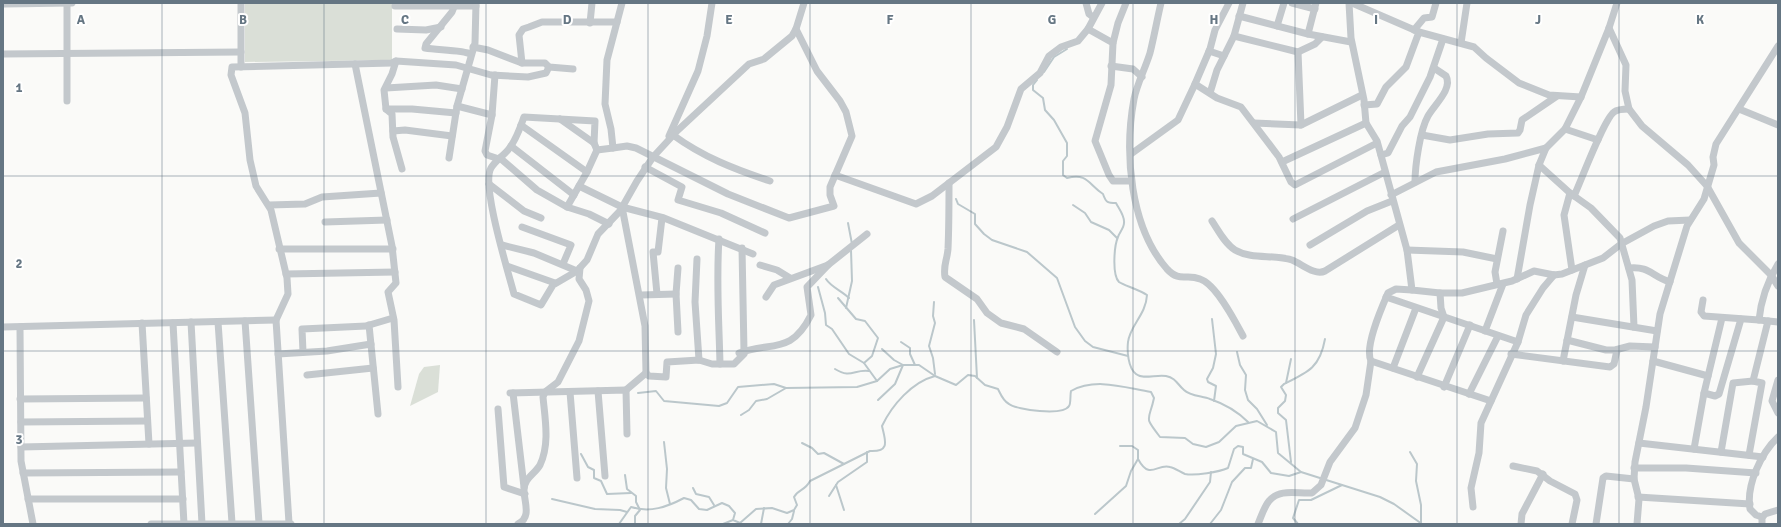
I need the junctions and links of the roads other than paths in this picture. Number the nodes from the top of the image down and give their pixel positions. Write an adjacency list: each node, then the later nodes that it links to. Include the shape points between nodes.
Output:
1 (67, 3): 2 (street); 19 (street); 50 (street)
2 (72, 3)
3 (241, 3): 48 (street)
4 (592, 3): 30 (street)
5 (622, 3): 29 (street)
6 (712, 3): 90 (street, via 698,71)
7 (1086, 3): 28 (street)
8 (1102, 3): 28 (street)
9 (1126, 3): 43 (street)
10 (1160, 3): 63 (street, via 1150,53)
11 (1243, 3): 27 (street)
12 (1284, 3): 31 (street)
13 (1292, 3): 24 (street)
14 (1348, 3): 42 (street)
15 (1352, 3): 25 (street)
16 (1436, 3): 37 (street, via 1432,17 1424,18)
17 (1467, 3): 44 (street)
18 (1617, 3): 34 (street)
19 (3, 4)
20 (476, 5): 26 (street); 46 (street)
21 (801, 5): 33 (street)
22 (395, 6): 26 (street)
23 (1228, 6): 27 (street); 47 (street)
24 (1316, 6): 38 (street)
25 (1366, 6): 37 (street)
26 (454, 7): 32 (street)
27 (1240, 14): 31 (street); 39 (street)
28 (1093, 18): 36 (street)
29 (617, 22): 30 (street); 94 (street, via 608,54 605,83 605,104)
30 (590, 23): 54 (street, via 542,22 523,29 519,35)
31 (1277, 26): 38 (street)
32 (442, 27): 35 (street, via 426,30); 46 (street, via 425,48 447,52)
33 (796, 28): 86 (street, via 792,36 764,59 749,64); 107 (street, via 817,71 837,95 846,112 852,136)
34 (1609, 28): 70 (street); 74 (street, via 1626,65 1625,91)
35 (397, 29)
36 (1088, 29): 43 (street); 111 (street, via 1076,43 1061,47 1049,56 1040,73 1021,89 1007,127 996,147)
37 (1416, 31): 41 (street); 72 (street, via 1406,67 1386,87 1377,104)
38 (1308, 34): 40 (street)
39 (1234, 36): 49 (street); 52 (street)
40 (1322, 37): 42 (street); 49 (street, via 1315,44)
41 (1443, 40): 44 (street); 60 (street)
42 (1351, 42): 68 (street)
43 (1113, 43): 56 (street)
44 (1461, 43): 69 (street, via 1474,47 1519,83)
45 (1778, 46): 76 (street)
46 (472, 50): 54 (street); 59 (street)
47 (1209, 51): 52 (street); 64 (street)
48 (241, 52): 50 (street); 57 (street)
49 (1298, 52): 82 (street)
50 (67, 53): 51 (street); 71 (street)
51 (3, 54)
52 (1224, 56): 67 (street)
53 (396, 62): 55 (street); 59 (street); 65 (street)
54 (522, 63): 58 (street, via 545,63)
55 (355, 64): 57 (street); 115 (street)
56 (1111, 66): 63 (street, via 1133,69); 109 (street, via 1111,85 1095,142 1113,181)
57 (241, 67): 119 (street, via 232,67 232,75 245,113 250,160 256,186)
58 (549, 67): 61 (street); 62 (street, via 546,73 528,77)
59 (468, 68): 62 (street); 66 (street)
60 (1434, 68): 87 (street, via 1446,76 1448,82 1428,115); 97 (street, via 1392,149)
61 (573, 69)
62 (496, 75): 77 (street)
63 (1142, 76): 96 (street, via 1133,107)
64 (1195, 84): 67 (street); 96 (street, via 1178,120)
65 (386, 88): 66 (street, via 436,85); 73 (street)
66 (462, 89): 75 (street)
67 (1210, 92): 79 (street, via 1217,98 1241,107)
68 (1362, 95): 72 (street); 82 (street)
69 (1557, 96): 70 (street); 87 (street, via 1522,120 1518,133 1488,134 1450,140)
70 (1581, 97): 84 (street)
71 (67, 101)
72 (1364, 105): 80 (street)
73 (386, 108): 75 (street); 85 (street, via 392,114)
74 (1629, 109): 89 (street, via 1613,113); 114 (street, via 1642,126 1688,165)
75 (457, 110): 77 (street); 88 (street)
76 (1739, 110): 83 (street); 114 (street, via 1716,144 1714,165)
77 (492, 115): 100 (street, via 485,151 487,155)
78 (559, 119): 81 (street, via 524,117); 93 (street); 93 (street, via 595,121)
79 (1254, 123): 82 (street); 101 (street)
80 (1366, 123): 91 (street); 101 (street)
81 (521, 125): 92 (street); 105 (street)
82 (1301, 125)
83 (1778, 125)
84 (1565, 129): 89 (street); 95 (street)
85 (393, 131): 88 (street); 104 (street)
86 (673, 135): 90 (street); 108 (street, via 724,165)
87 (1422, 135): 110 (street, via 1415,167)
88 (452, 136): 99 (street)
89 (1598, 140): 116 (street)
90 (666, 144): 98 (street)
91 (1377, 144): 97 (street); 101 (street, via 1295,184 1291,182)
92 (511, 146): 100 (street); 117 (street)
93 (596, 146): 94 (street); 105 (street)
94 (613, 148): 98 (street, via 636,148)
95 (1546, 148): 102 (street); 110 (street, via 1505,159 1436,172)
96 (1131, 154): 109 (street)
97 (1381, 155): 106 (street)
98 (653, 157): 103 (street); 107 (street, via 728,194 789,218 832,208 834,204 830,195)
99 (449, 158)
100 (499, 159): 112 (street, via 491,167); 120 (street, via 537,190)
101 (1282, 162)
102 (1540, 165): 116 (street); 161 (street)
103 (645, 167): 121 (street); 133 (street, via 682,187 678,200 721,214)
104 (402, 169)
105 (587, 172): 113 (street)
106 (1385, 172): 118 (street); 124 (street)
107 (835, 175): 111 (street, via 916,204)
108 (770, 181)
109 (1131, 181): 197 (street, via 1135,201 1154,251 1174,276 1200,278 1209,284)
110 (1415, 182): 118 (street)
111 (949, 183): 206 (street, via 950,223 948,254 943,268 945,277 977,299 987,313 1001,323 1024,329)
112 (489, 184): 122 (street, via 524,211); 138 (street)
113 (579, 186): 117 (street); 121 (street)
114 (1707, 186): 126 (street, via 1701,206); 159 (street, via 1739,243)
115 (381, 193): 119 (street, via 322,197 305,204); 125 (street)
116 (1572, 194): 137 (street, via 1612,228 1620,238); 155 (street, via 1564,215)
117 (574, 195): 120 (street)
118 (1392, 198): 130 (street); 136 (street)
119 (269, 206): 140 (street)
120 (567, 207): 129 (street)
121 (622, 207): 123 (street); 129 (street); 170 (street)
122 (541, 218)
123 (662, 218): 135 (street); 168 (street, via 658,252 653,252)
124 (1293, 219)
125 (387, 220): 128 (street); 141 (street)
126 (1690, 220): 137 (street, via 1672,220); 162 (street)
127 (1212, 221): 130 (street, via 1234,250 1259,257 1290,260 1318,273)
128 (325, 222)
129 (609, 224): 154 (street, via 598,234 587,260)
130 (1399, 225): 142 (street)
131 (522, 227): 146 (street, via 571,245)
132 (1503, 231): 144 (street)
133 (765, 233)
134 (867, 234): 149 (street)
135 (719, 239): 139 (street); 213 (street, via 716,278)
136 (1310, 244)
137 (1621, 244): 150 (street, via 1603,258); 153 (street)
138 (502, 245): 146 (street); 151 (street)
139 (742, 248): 143 (street); 205 (street)
140 (279, 249): 141 (street); 157 (street)
141 (393, 249): 156 (street)
142 (1407, 250): 144 (street, via 1462,252); 166 (street)
143 (753, 254)
144 (1497, 258): 164 (street, via 1495,272)
145 (697, 260): 209 (street, via 695,302)
146 (563, 264): 154 (street)
147 (760, 264): 160 (street)
148 (1778, 264): 159 (street)
149 (828, 265): 160 (street); 205 (street, via 807,287 811,315 792,341)
150 (1585, 265): 155 (street); 176 (street)
151 (507, 266): 163 (street); 163 (street, via 514,294 542,305)
152 (678, 268): 169 (street)
153 (1629, 268): 162 (street, via 1646,268 1657,278); 193 (street, via 1634,291)
154 (579, 270): 163 (street); 229 (street, via 579,279 589,301 579,341 558,382)
155 (1572, 270): 158 (street)
156 (395, 272): 157 (street); 177 (street, via 396,282 388,292)
157 (286, 274): 180 (street, via 288,294)
158 (1554, 275): 161 (street, via 1534,271); 200 (street, via 1542,288 1526,315)
159 (1771, 276): 165 (street); 181 (street, via 1765,289)
160 (790, 278): 172 (street, via 774,285)
161 (1517, 279): 164 (street)
162 (1670, 282): 195 (street)
163 (555, 284)
164 (1500, 284): 167 (street, via 1462,293); 194 (street)
165 (1778, 286)
166 (1412, 290): 167 (street); 171 (street, via 1393,290)
167 (1440, 293): 175 (street)
168 (657, 294): 169 (street); 170 (street)
169 (676, 294): 196 (street)
170 (640, 295): 216 (street, via 645,326)
171 (1386, 297): 174 (street); 210 (street, via 1372,339 1369,353)
172 (766, 298)
173 (1703, 300): 178 (street, via 1702,316)
174 (1416, 308): 175 (street); 215 (street)
175 (1444, 316): 190 (street); 219 (street)
176 (1572, 317): 193 (street); 199 (street)
177 (393, 318): 189 (street); 224 (street)
178 (1722, 318): 179 (street); 218 (street)
179 (1741, 319): 181 (street); 226 (street)
180 (276, 320): 182 (street); 207 (street)
181 (1759, 320): 183 (street)
182 (245, 321): 185 (street); 270 (street)
183 (1768, 321): 186 (street); 220 (street)
184 (190, 322): 185 (street); 188 (street); 244 (street)
185 (218, 322): 269 (street)
186 (1778, 322)
187 (142, 323): 188 (street); 192 (street); 233 (street)
188 (173, 323): 243 (street)
189 (369, 325): 201 (street); 204 (street, via 302,329)
190 (1470, 325): 194 (street); 225 (street)
191 (3, 327): 192 (street)
192 (20, 327): 234 (street)
193 (1634, 327): 195 (street)
194 (1485, 331): 198 (street)
195 (1657, 331): 202 (street)
196 (678, 332)
197 (1243, 336)
198 (1498, 336): 200 (street); 232 (street)
199 (1567, 340): 203 (street, via 1606,350); 211 (street)
200 (1518, 342): 208 (street)
201 (371, 344): 204 (street); 214 (street)
202 (1655, 347): 203 (street, via 1630,346); 212 (street)
203 (1617, 350): 211 (street, via 1614,364 1610,367)
204 (303, 352): 207 (street)
205 (742, 352): 213 (street, via 734,364)
206 (1057, 352)
207 (278, 354): 271 (street)
208 (1511, 354): 211 (street); 235 (street)
209 (699, 360): 213 (street); 216 (street, via 667,362 666,377 649,376)
210 (1371, 361): 215 (street); 278 (street, via 1361,413 1355,428 1330,462 1321,485 1312,493 1275,495 1268,501)
211 (1563, 361)
212 (1653, 361): 218 (street); 245 (street)
213 (720, 364)
214 (373, 368): 217 (street); 238 (street)
215 (1392, 368): 219 (street)
216 (646, 373): 227 (street)
217 (307, 375)
218 (1708, 376): 231 (street)
219 (1417, 377): 225 (street)
220 (1753, 381): 221 (street); 222 (street)
221 (1733, 383): 226 (street); 249 (street)
222 (1762, 383): 223 (street); 250 (street)
223 (1777, 383): 237 (street, via 1772,403)
224 (398, 387)
225 (1444, 387): 232 (street)
226 (1722, 389): 231 (street, via 1718,396)
227 (626, 390): 228 (street); 241 (street)
228 (598, 391): 230 (street); 258 (street)
229 (545, 392): 230 (street); 261 (street, via 543,397 547,441 540,465 527,480); 261 (street, via 512,393)
230 (570, 392): 259 (street)
231 (1704, 393): 248 (street)
232 (1469, 394): 235 (street)
233 (146, 398): 234 (street); 239 (street)
234 (20, 399): 240 (street)
235 (1491, 401): 266 (street, via 1480,429 1479,453 1471,488)
236 (498, 409): 261 (street, via 504,487)
237 (1778, 413)
238 (378, 414)
239 (147, 421): 240 (street); 246 (street)
240 (20, 422): 247 (street)
241 (627, 434)
242 (1778, 437): 251 (street)
243 (180, 443): 244 (street); 246 (street); 254 (street)
244 (197, 443): 275 (street)
245 (1639, 443): 248 (street); 253 (street)
246 (149, 444): 247 (street)
247 (21, 447): 255 (street)
248 (1694, 449): 249 (street)
249 (1721, 452): 250 (street)
250 (1749, 455): 251 (street)
251 (1763, 457): 256 (street)
252 (1513, 466): 257 (street)
253 (1634, 468): 256 (street, via 1686,468); 260 (street)
254 (181, 472): 255 (street); 264 (street)
255 (23, 473): 263 (street)
256 (1756, 473): 265 (street)
257 (1543, 474): 279 (street, via 1522,514); 280 (street, via 1550,481 1577,496)
258 (604, 476)
259 (578, 478)
260 (1634, 478): 262 (street); 281 (street, via 1603,478)
261 (524, 492): 277 (street, via 528,510 522,522)
262 (1638, 496): 265 (street); 282 (street)
263 (28, 499): 264 (street); 272 (street)
264 (183, 499): 274 (street)
265 (1750, 504): 268 (street)
266 (1473, 507)
267 (1778, 510): 268 (street, via 1768,512)
268 (1762, 522)
269 (232, 523): 275 (street); 276 (street)
270 (259, 523): 271 (street); 276 (street)
271 (290, 523)
272 (33, 524)
273 (151, 524): 274 (street)
274 (184, 524): 275 (street)
275 (202, 524)
276 (246, 524)
277 (518, 524)
278 (1258, 524)
279 (1521, 524)
280 (1572, 524)
281 (1596, 524)
282 (1637, 524)

